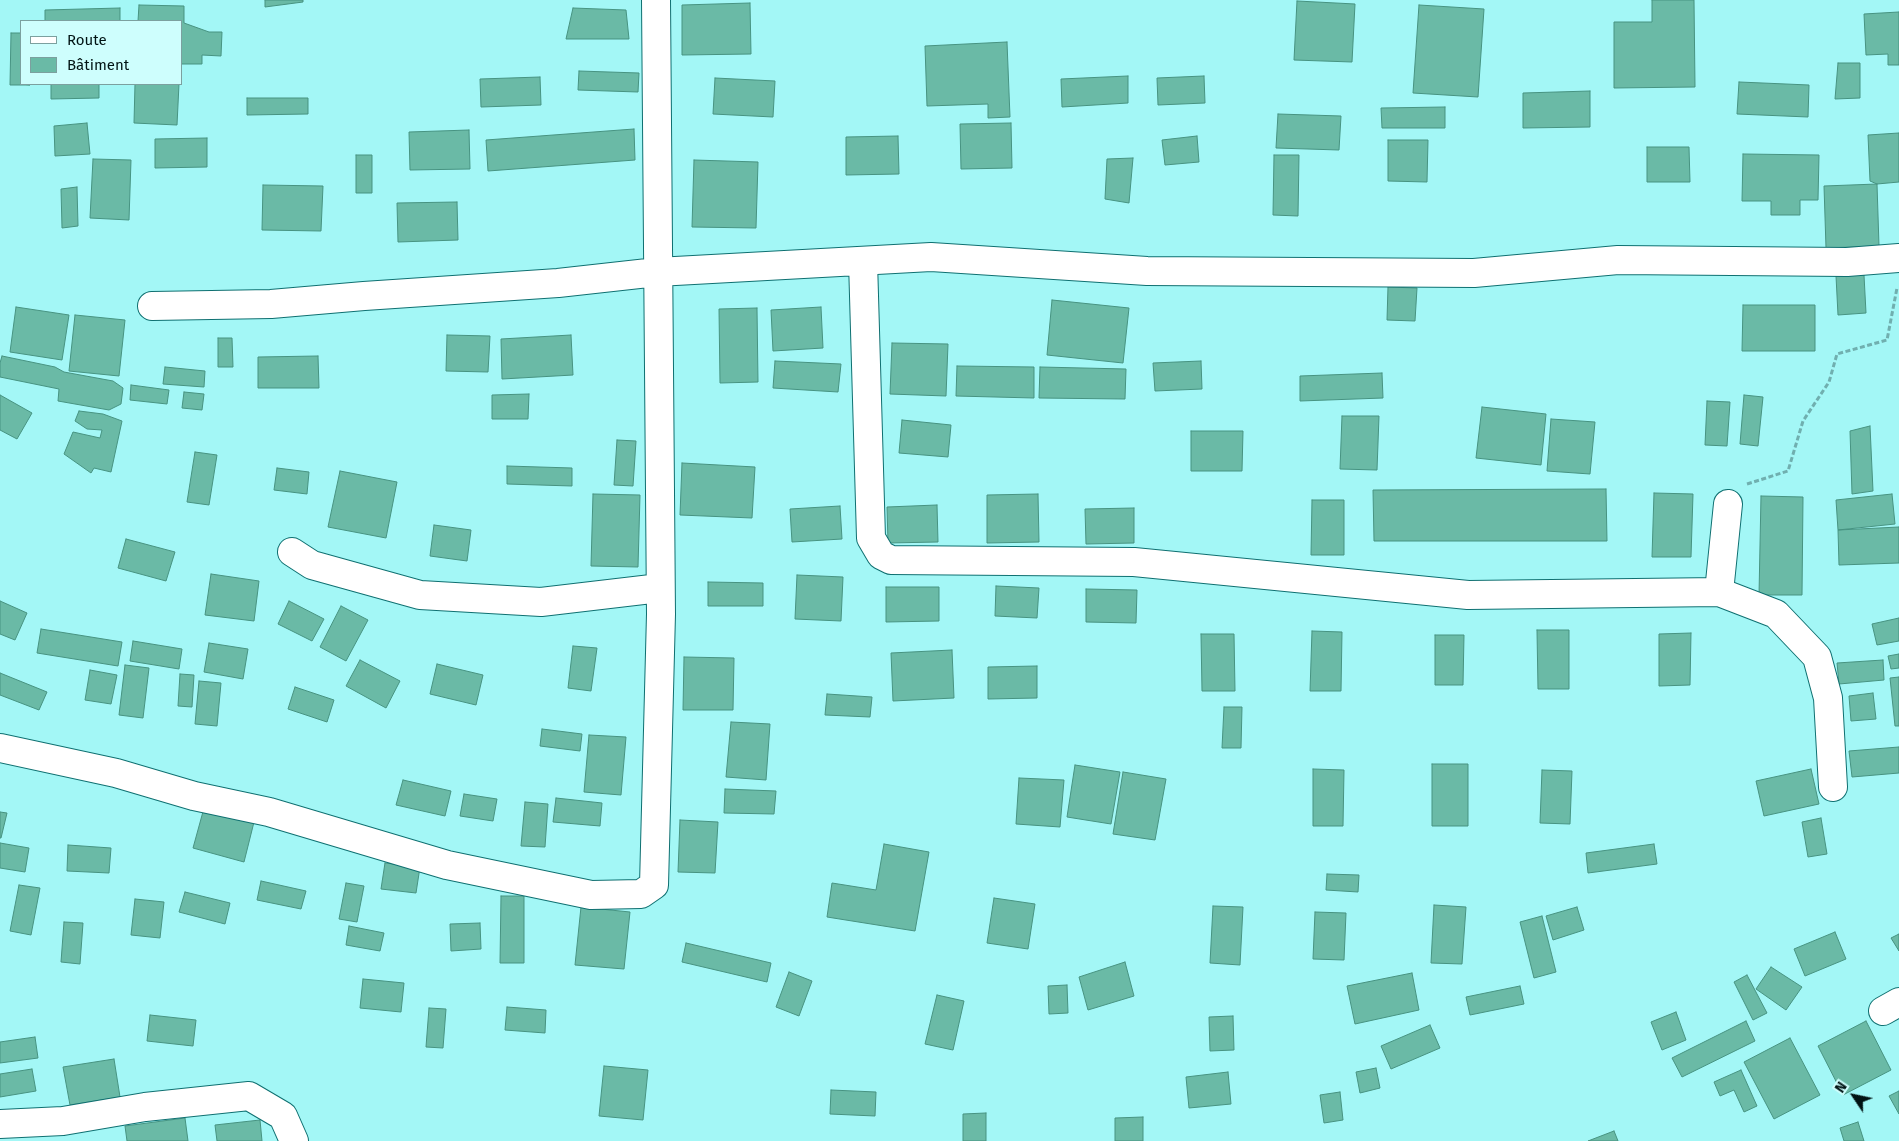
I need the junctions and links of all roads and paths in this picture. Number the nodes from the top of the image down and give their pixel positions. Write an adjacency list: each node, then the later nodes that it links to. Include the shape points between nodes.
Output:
1 (656, 0): 4 (street)
2 (1899, 258): 3 (street, via 1847,262 1618,260 1474,272 1147,271 931,258)
3 (863, 261): 4 (street); 10 (street, via 871,538 881,555 891,560 1134,562 1468,595)
4 (657, 272): 6 (street, via 558,283 271,304); 9 (street)
5 (1897, 287): 7 (path, via 1887,340 1837,354 1829,382 1803,421 1788,472 1744,486)
6 (152, 306)
7 (1728, 504): 10 (street)
8 (292, 552): 9 (street, via 312,565 420,595 541,602)
9 (660, 588): 11 (street, via 654,885 641,894 591,895 447,866 268,812 194,796 116,772)
10 (1719, 592): 12 (street, via 1776,614 1817,657 1828,698)
11 (0, 748)
12 (1833, 787)
13 (0, 1124): 14 (street, via 63,1121 249,1096 283,1116)
14 (294, 1141)

